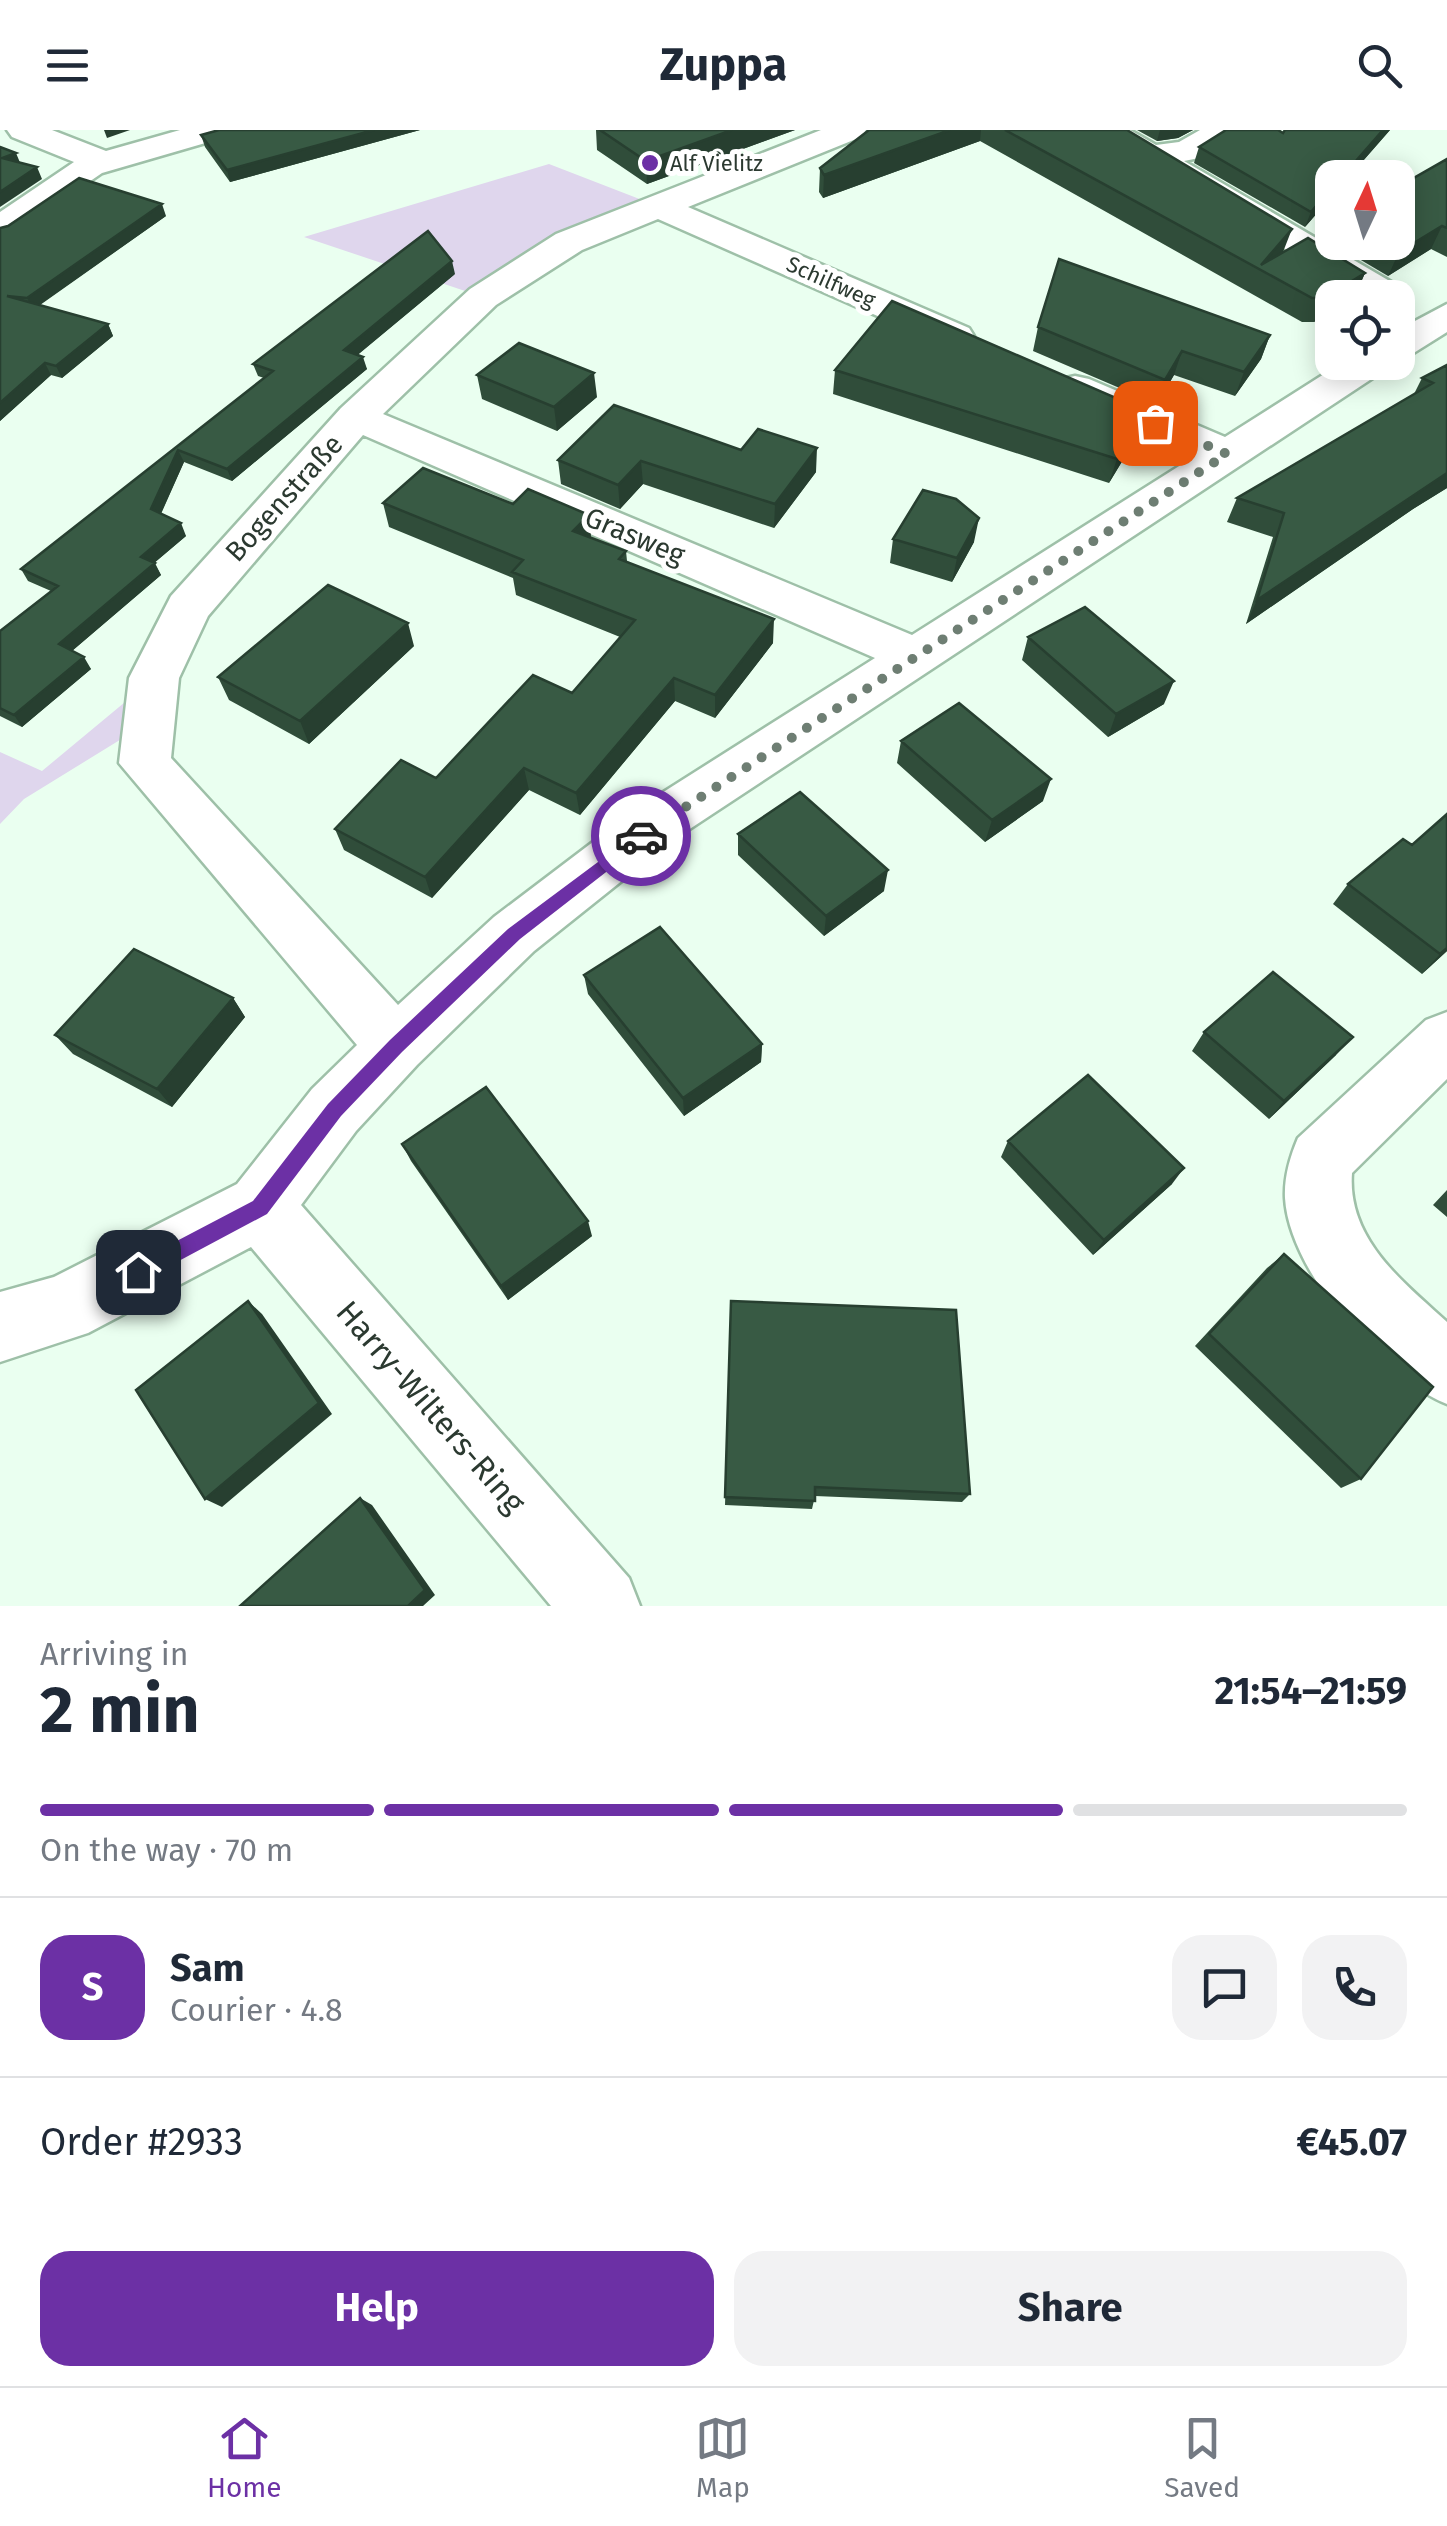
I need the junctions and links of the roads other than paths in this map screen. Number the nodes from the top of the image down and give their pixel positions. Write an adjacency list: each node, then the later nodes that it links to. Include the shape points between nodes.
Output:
1 (22, 130): 7 (street)
2 (215, 130): 7 (street)
3 (850, 130): 8 (street, Bogenstraße)
4 (1107, 130): 6 (street)
5 (1224, 130): 6 (street, via 1187,152)
6 (1154, 155): 10 (street)
7 (102, 161): 9 (street)
8 (655, 205): 14 (street, Schilfweg); 17 (street, Bogenstraße, via 569,242 484,297)
9 (0, 228)
10 (1362, 280)
11 (1415, 309): 12 (street)
12 (1443, 322): 13 (street)
13 (1415, 337)
14 (994, 353)
15 (1048, 376): 18 (street)
16 (1343, 380): 18 (street)
17 (356, 418): 19 (street, Grasweg); 21 (street, Bogenstraße, via 188,608 154,678 145,763)
18 (1227, 454): 19 (street)
19 (913, 655): 21 (street, via 654,825 514,934)
20 (1447, 1039): 24 (street, via 1321,1160 1318,1202 1334,1250 1384,1310)
21 (396, 1046): 22 (street, via 334,1110)
22 (260, 1207): 23 (street, via 64,1308); 25 (street, Harry-Wilters-Ring)
23 (0, 1327)
24 (1447, 1369)
25 (602, 1606)

